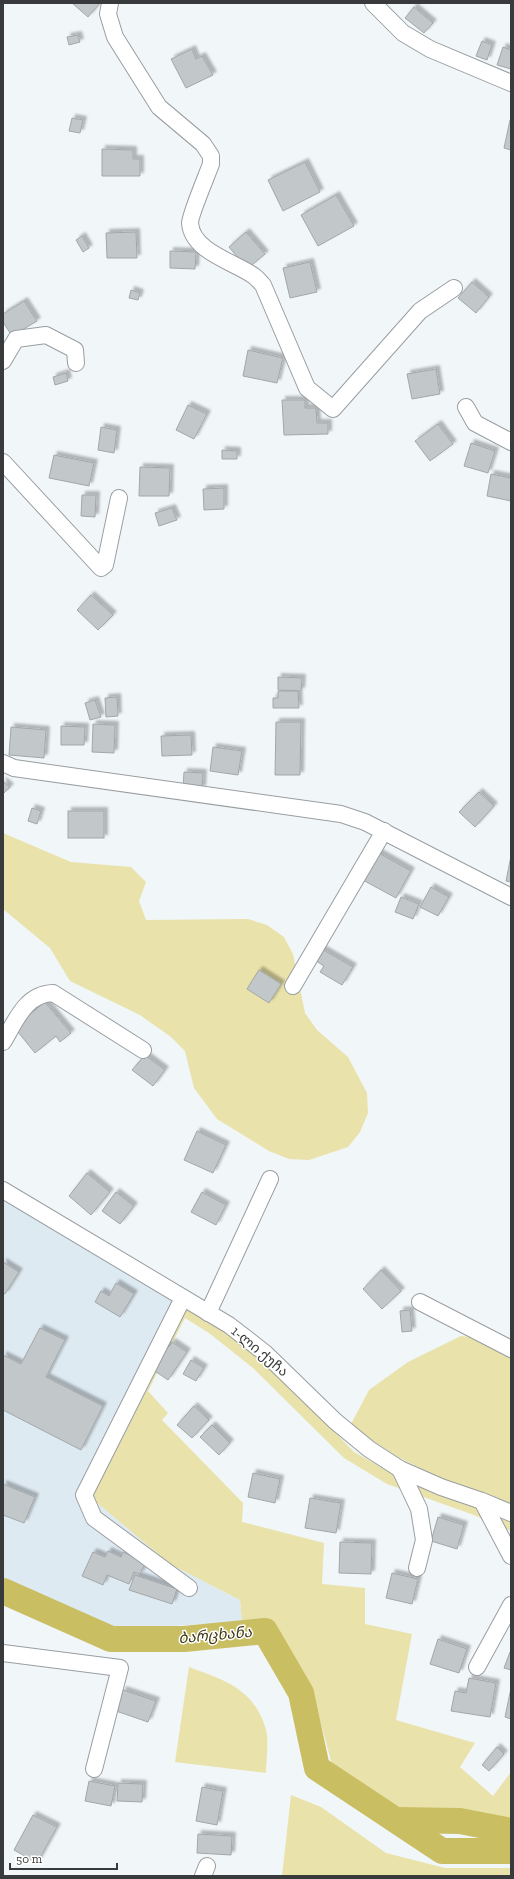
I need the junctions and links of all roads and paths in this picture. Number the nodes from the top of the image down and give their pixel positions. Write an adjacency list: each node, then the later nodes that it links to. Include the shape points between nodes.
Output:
1 (110, 3): 4 (street, via 108,14 115,37 159,107 203,144 210,156 211,164 190,222 194,236 207,249 254,276 263,285 307,388 333,409 420,311)
2 (373, 3): 3 (street, via 403,33 430,49)
3 (511, 83)
4 (454, 288)
5 (3, 361): 6 (street, via 16,340 46,335 75,350)
6 (76, 363)
7 (466, 407): 8 (street, via 475,423)
8 (511, 442)
9 (3, 462): 10 (street, via 101,568 105,565)
10 (119, 498)
11 (3, 763): 12 (street, via 22,769 341,814)
12 (384, 831): 13 (street); 14 (street)
13 (511, 897)
14 (293, 986)
15 (3, 1042): 16 (street, via 28,1001 42,994 53,993)
16 (143, 1050)
17 (270, 1179): 21 (street)
18 (3, 1190): 19 (street, 1-ლი ქუჩა)
19 (183, 1298): 21 (street, 1-ლი ქუჩა); 28 (street, via 84,1495 94,1518)
20 (420, 1302): 22 (street)
21 (208, 1313): 23 (street, 1-ლი ქუჩა, via 229,1325 265,1353 335,1422)
22 (511, 1349)
23 (400, 1469): 24 (street, 1-ლი ქუჩა); 27 (street, via 419,1509 424,1540)
24 (482, 1501): 25 (street, 1-ლი ქუჩა); 26 (street)
25 (511, 1513)
26 (511, 1556)
27 (417, 1568)
28 (189, 1588)
29 (511, 1605): 31 (street)
30 (3, 1653): 32 (street, via 120,1668)
31 (477, 1667)
32 (94, 1769)

